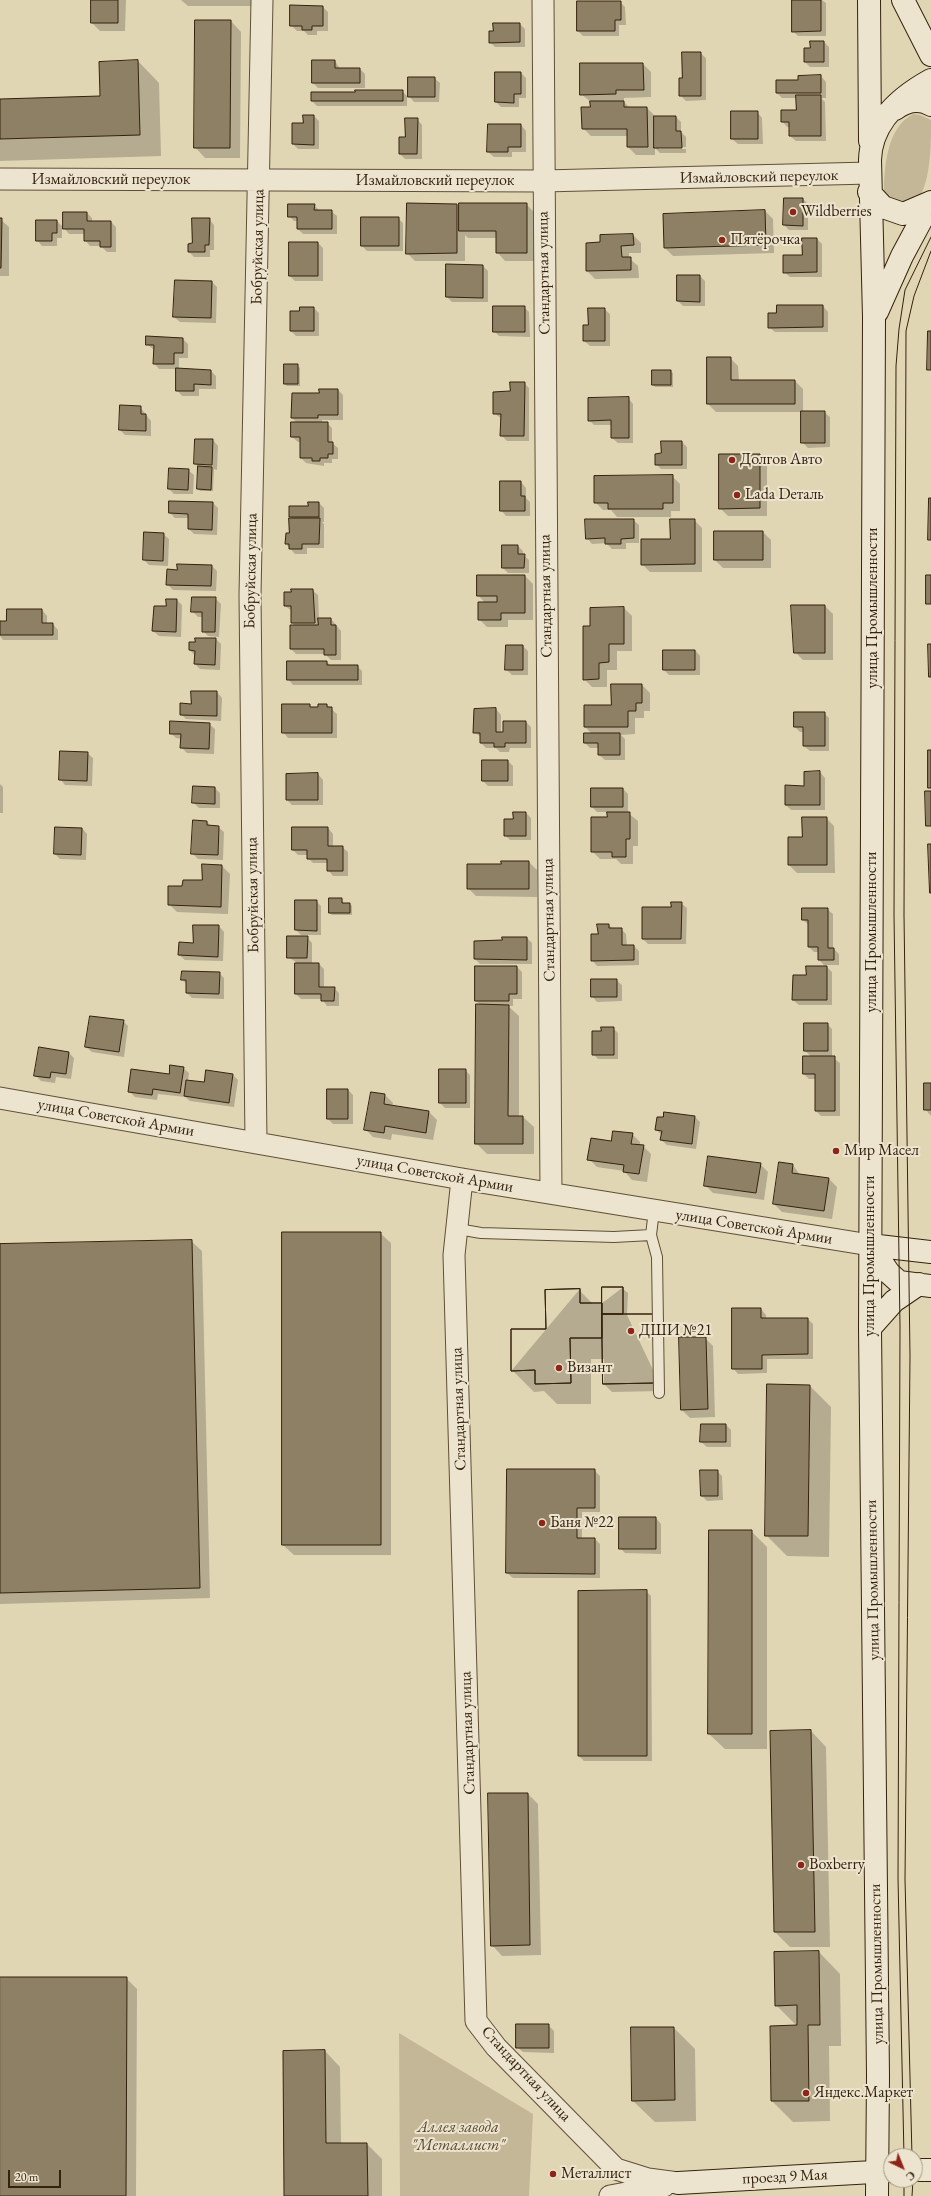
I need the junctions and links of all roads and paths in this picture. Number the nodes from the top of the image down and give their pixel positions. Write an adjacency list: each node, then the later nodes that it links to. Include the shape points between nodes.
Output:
1 (262, 0): 11 (street, Бобруйская улица)
2 (543, 0): 12 (street, Стандартная улица)
3 (869, 0): 9 (main road)
4 (903, 0): 5 (main road)
5 (931, 55)
6 (931, 80): 8 (main road, via 895,105)
7 (931, 105): 8 (main road, via 918,101 904,103)
8 (880, 125): 9 (main road)
9 (870, 150): 13 (main road, улица Промышленности)
10 (0, 179): 11 (street, Измайловский переулок)
11 (260, 180): 12 (street, Измайловский переулок); 17 (street, Бобруйская улица, via 250,595)
12 (543, 181): 13 (street, Измайловский переулок); 19 (street, Стандартная улица)
13 (869, 183): 14 (main road, via 883,207 903,214); 15 (main road, улица Промышленности)
14 (931, 202): 15 (main road, улица Промышленности, via 902,256)
15 (874, 317): 23 (main road, улица Промышленности)
16 (0, 1098): 17 (street, улица Советской Армии)
17 (256, 1142): 18 (street, улица Советской Армии)
18 (462, 1179): 19 (street, улица Советской Армии); 21 (street, Стандартная улица)
19 (551, 1193): 20 (street, улица Советской Армии)
20 (654, 1210): 22 (lane); 23 (street, улица Советской Армии)
21 (458, 1229): 22 (lane, via 489,1233 614,1237); 31 (street, Стандартная улица, via 454,1255 476,2021 496,2046 616,2169 648,2180)
22 (651, 1235): 27 (lane, via 656,1257)
23 (870, 1245): 24 (main road, улица Советской Армии); 25 (main road, via 881,1263 899,1282); 26 (main road, улица Промышленности)
24 (931, 1252)
25 (925, 1285): 26 (main road, via 894,1301)
26 (870, 1328): 28 (main road, улица Промышленности)
27 (659, 1394)
28 (884, 2148)
29 (883, 2172): 31 (main road, проезд 9 Мая)
30 (883, 2175): 33 (main road, улица Промышленности)
31 (678, 2183): 32 (street)
32 (610, 2196)
33 (877, 2196)

